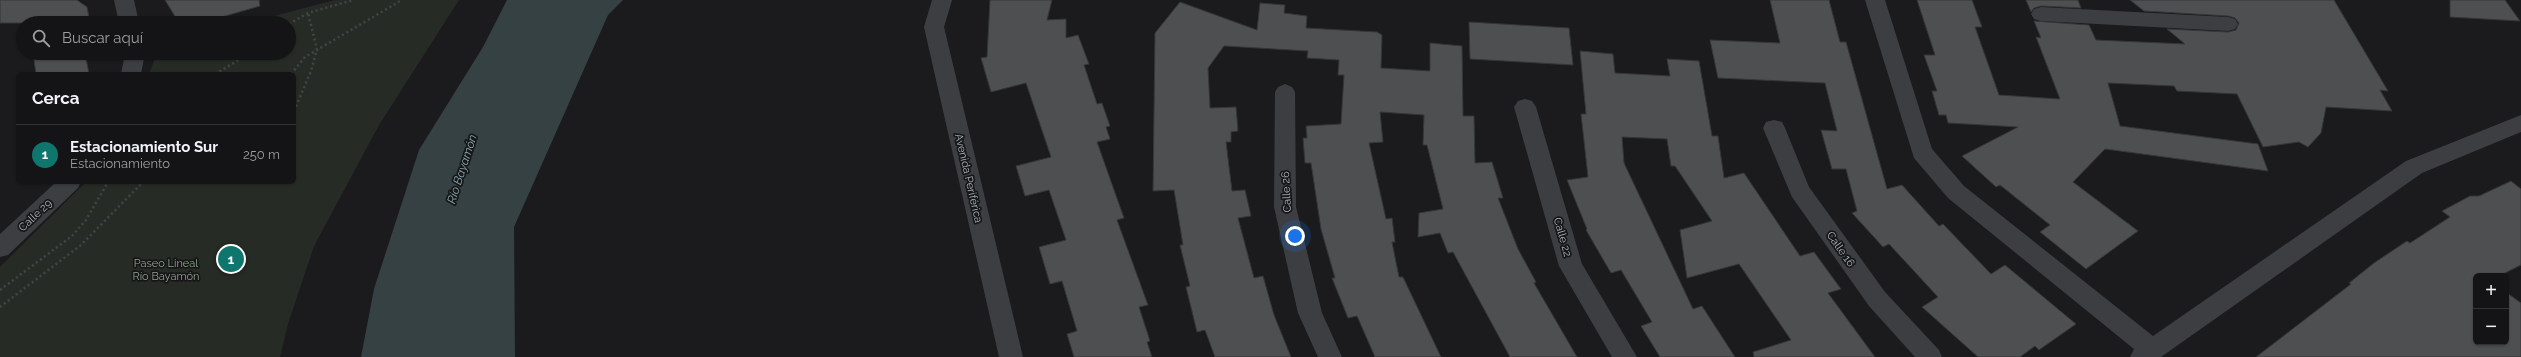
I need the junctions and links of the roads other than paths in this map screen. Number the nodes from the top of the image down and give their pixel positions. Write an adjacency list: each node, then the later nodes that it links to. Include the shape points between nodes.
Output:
1 (124, 0): 6 (street)
2 (942, 0): 18 (street, Avenida Periférica, via 934,27)
3 (1875, 0): 17 (street, via 1922,152 1956,192)
4 (2106, 0): 7 (street)
5 (2041, 14): 7 (street)
6 (127, 16)
7 (2114, 18): 8 (street)
8 (2228, 24)
9 (134, 60): 10 (street)
10 (131, 72)
11 (1285, 92): 19 (street, Calle 26, via 1285,207 1310,313)
12 (1525, 107): 20 (street, Calle 22, via 1571,266)
13 (2521, 123): 17 (street, via 2414,167)
14 (1774, 128): 21 (street, Calle 16, via 1800,191 1877,299)
15 (68, 184): 16 (street, Calle 29)
16 (0, 248)
17 (2147, 353)
18 (1011, 357)
19 (1330, 357)
20 (1624, 357)
21 (1930, 357)

